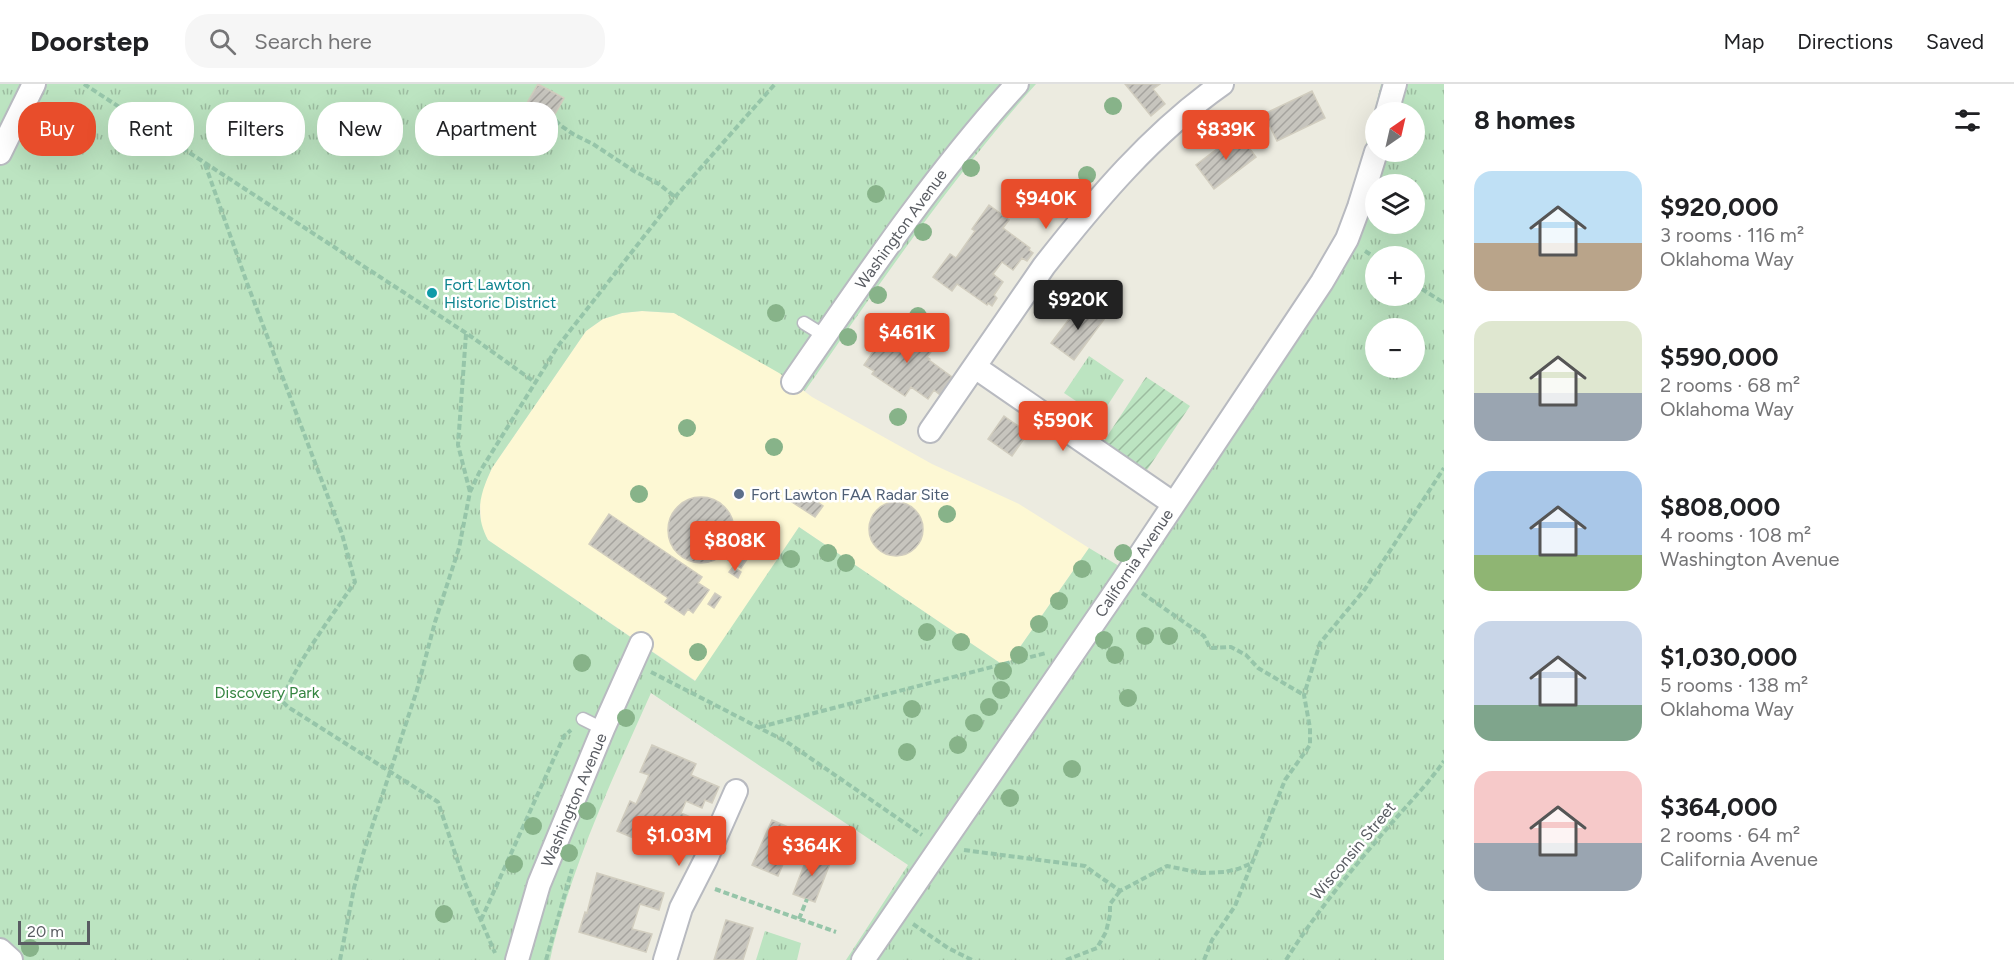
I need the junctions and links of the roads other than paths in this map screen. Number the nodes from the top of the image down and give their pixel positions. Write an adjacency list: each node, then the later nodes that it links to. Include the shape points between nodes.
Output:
1 (34, 84): 6 (street)
2 (1017, 84): 9 (street, Washington Avenue, via 942,171)
3 (1222, 84): 10 (street, via 1164,130 1100,200 1044,266)
4 (1395, 84): 5 (street)
5 (1390, 102)
6 (0, 153)
7 (1373, 162): 13 (street, California Avenue, via 1342,249)
8 (804, 323): 9 (lane)
9 (825, 336): 11 (street, Washington Avenue)
10 (975, 367): 12 (street); 13 (street)
11 (793, 382)
12 (930, 431)
13 (1174, 504): 22 (street, California Avenue)
14 (637, 653): 20 (street, Washington Avenue, via 593,724)
15 (736, 791): 21 (street, via 681,908)
16 (0, 950): 17 (street)
17 (11, 960)
18 (498, 960): 19 (street)
19 (508, 960)
20 (517, 960)
21 (664, 960)
22 (863, 960)

